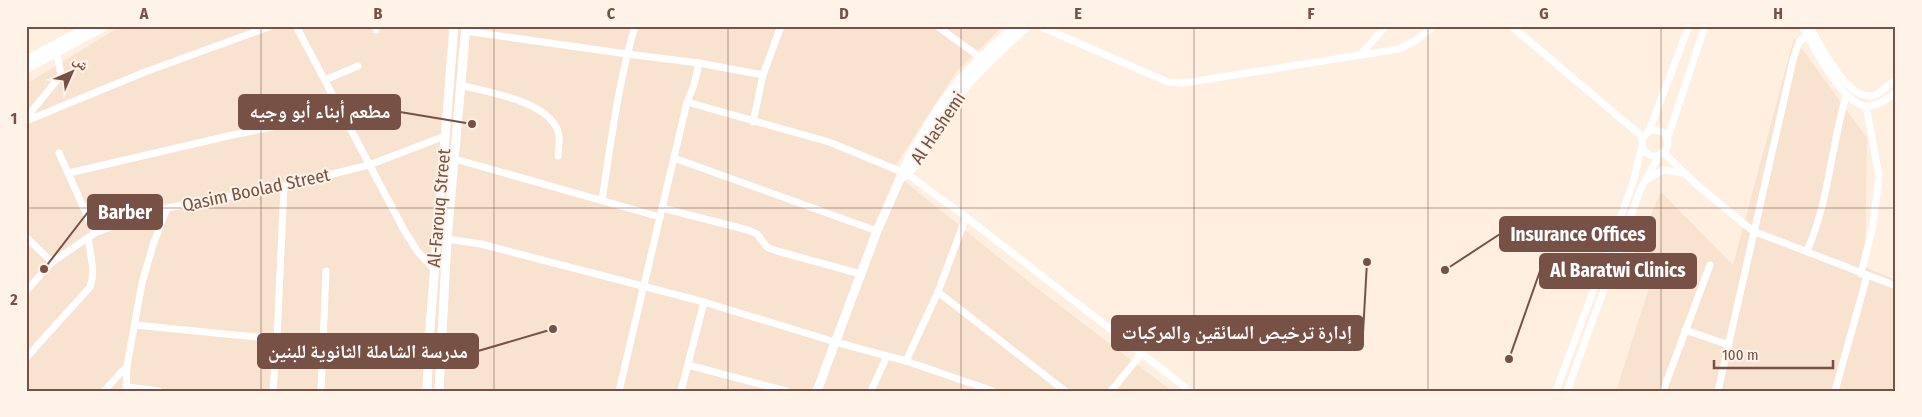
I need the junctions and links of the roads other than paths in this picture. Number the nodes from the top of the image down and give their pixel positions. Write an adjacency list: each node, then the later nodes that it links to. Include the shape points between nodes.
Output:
1 (91, 26): 24 (main road)
2 (104, 26): 20 (main road)
3 (271, 26): 38 (street)
4 (296, 26): 30 (street)
5 (454, 26): 41 (street, Al-Farouq Street)
6 (635, 26): 21 (street)
7 (781, 26): 28 (street)
8 (937, 26): 23 (street)
9 (1015, 26): 23 (street, Al Hashemi)
10 (1027, 26): 36 (street, Al Hashemi)
11 (1040, 26): 22 (street, via 1168,82 1184,83)
12 (1386, 26): 22 (street)
13 (1434, 26): 22 (street, via 1399,49)
14 (1511, 26): 42 (street)
15 (1689, 26): 40 (street)
16 (1705, 26): 43 (street)
17 (1802, 26): 19 (street)
18 (465, 29): 21 (street); 31 (street, Al-Farouq Street)
19 (1809, 30): 29 (street, via 1852,89 1876,94); 33 (street); 62 (street, via 1799,42 1793,60)
20 (57, 53): 27 (main road); 38 (street, via 61,74)
21 (627, 54): 25 (street); 56 (street)
22 (1361, 54)
23 (980, 58): 36 (street, Al Hashemi, via 959,81)
24 (26, 60)
25 (699, 63): 28 (street); 34 (street)
26 (358, 66): 30 (street)
27 (26, 68)
28 (764, 74): 39 (street)
29 (1896, 78)
30 (325, 80): 37 (street)
31 (460, 85): 47 (street, via 536,107 557,131); 49 (street, Al-Farouq Street)
32 (1896, 92): 35 (street, via 1876,105)
33 (1846, 96): 35 (street); 67 (street, via 1827,188)
34 (687, 102): 39 (street); 48 (street)
35 (1866, 106): 73 (street, via 1879,176)
36 (945, 107): 53 (street, Al Hashemi)
37 (342, 113): 50 (street); 51 (street)
38 (26, 119)
39 (753, 122): 53 (street, via 829,142)
40 (1649, 131): 42 (street); 43 (street, via 1662,132)
41 (445, 136): 50 (street, Qasim Boolad Street); 70 (street, Al-Farouq Street)
42 (1643, 137): 44 (street)
43 (1667, 140): 46 (street)
44 (1642, 146): 46 (street, via 1647,153); 108 (street, via 1633,184)
45 (59, 153): 51 (street)
46 (1662, 153): 52 (street); 54 (street)
47 (558, 156)
48 (674, 158): 58 (street); 61 (street)
49 (455, 159): 56 (street); 66 (street, Al-Farouq Street)
50 (369, 165): 55 (street, Qasim Boolad Street); 70 (street, via 411,241)
51 (68, 173): 63 (street)
52 (1685, 173): 54 (street, via 1663,170); 62 (street)
53 (903, 174): 60 (street); 61 (street, Al Hashemi)
54 (1644, 182): 109 (street)
55 (284, 186): 57 (street, Qasim Boolad Street); 81 (street)
56 (602, 200): 59 (street)
57 (167, 208): 63 (street, Qasim Boolad Street); 79 (street, via 142,282)
58 (662, 208): 59 (street); 72 (street, via 748,230 757,234 767,247 777,251)
59 (660, 216): 75 (street)
60 (966, 217): 77 (street); 86 (street)
61 (877, 231): 72 (street, Al Hashemi)
62 (1753, 231): 67 (street); 85 (street)
63 (95, 233): 65 (street, Qasim Boolad Street)
64 (26, 237): 68 (street)
65 (88, 238): 68 (street, Qasim Boolad Street); 88 (street, via 92,261 90,287)
66 (447, 239): 75 (street, via 481,244); 83 (street, Al-Farouq Street)
67 (1807, 251): 73 (street)
68 (52, 262): 76 (street, Qasim Boolad Street)
69 (1710, 265): 80 (street)
70 (435, 270): 82 (street, Al-Farouq Street)
71 (326, 271): 97 (street)
72 (861, 274): 84 (street, Al Hashemi)
73 (1864, 275): 74 (street); 112 (street)
74 (1896, 286)
75 (643, 287): 78 (street); 99 (street)
76 (26, 291)
77 (938, 292): 89 (street); 105 (street)
78 (704, 302): 84 (street); 90 (street)
79 (135, 325): 81 (street); 91 (street)
80 (1685, 330): 85 (street); 110 (street)
81 (277, 339): 96 (street)
82 (429, 340): 83 (street); 98 (street, Al-Farouq Street)
83 (441, 342): 93 (street, Al-Farouq Street)
84 (835, 342): 87 (street); 102 (street, Al Hashemi)
85 (1729, 345): 111 (street)
86 (1142, 352): 106 (street); 107 (street)
87 (887, 356): 89 (street); 103 (street)
88 (26, 358)
89 (906, 361): 104 (street)
90 (688, 365): 100 (street); 101 (street)
91 (127, 366): 92 (street); 94 (street)
92 (126, 389): 95 (street)
93 (440, 390)
94 (104, 391)
95 (159, 391)
96 (273, 391)
97 (321, 391)
98 (427, 391)
99 (619, 391)
100 (681, 391)
101 (786, 391)
102 (817, 391)
103 (871, 391)
104 (993, 391)
105 (1065, 391)
106 (1111, 391)
107 (1190, 391)
108 (1556, 391)
109 (1567, 391)
110 (1662, 391)
111 (1718, 391)
112 (1835, 391)

